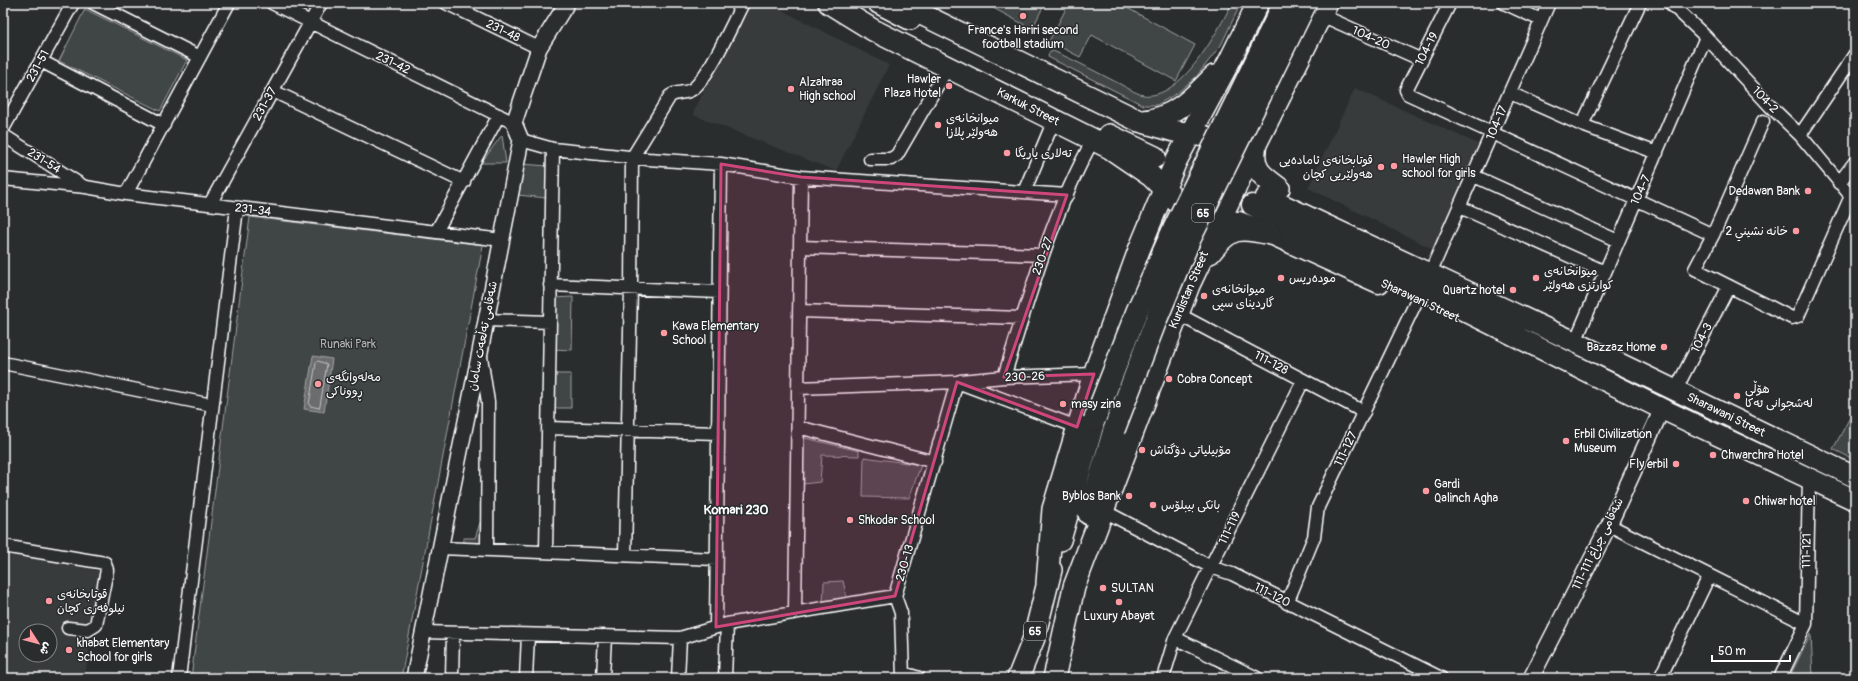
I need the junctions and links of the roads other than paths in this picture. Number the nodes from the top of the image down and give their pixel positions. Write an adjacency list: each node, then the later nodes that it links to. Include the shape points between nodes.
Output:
1 (72, 3): 29 (street, 231-51)
2 (93, 3): 26 (street)
3 (229, 3): 26 (street)
4 (272, 3): 22 (street, 231-42)
5 (321, 3): 22 (street, 231-37)
6 (446, 3): 24 (street, 231-48)
7 (567, 3): 24 (street)
8 (743, 3): 50 (street, via 699,84 690,91 677,92 670,96)
9 (830, 3): 30 (highway, Karkuk Street, via 873,30)
10 (839, 3): 11 (highway, Karkuk Street, via 1158,152)
11 (879, 3)
12 (899, 3): 35 (highway)
13 (1258, 3): 27 (highway, 65)
14 (1284, 3): 106 (highway, 65, bridge, via 1173,230)
15 (1450, 3): 28 (street, 104-19)
16 (1504, 3): 21 (street)
17 (1550, 3): 21 (street, 104-17)
18 (1640, 3): 39 (street)
19 (1670, 3): 23 (street, 104-2)
20 (1318, 7): 28 (street, 104-20); 47 (highway, Kurdistan Street / 65); 125 (highway, Kurdistan Street / 65, bridge, via 1190,238 1114,430 1089,513)
21 (1541, 20): 32 (street, 104-17)
22 (310, 22): 31 (street, 231-37); 33 (street, 231-42)
23 (1706, 38): 44 (street, 104-2); 49 (street, 104-7)
24 (540, 48): 37 (street)
25 (1855, 54): 44 (street)
26 (200, 57): 38 (street)
27 (1230, 60): 35 (highway, via 1180,108 1158,119); 41 (highway, 65)
28 (1422, 60): 42 (street, 104-19, via 1406,90 1408,94)
29 (41, 61): 38 (street); 40 (street, 231-51)
30 (948, 67): 34 (highway, Karkuk Street); 51 (street, via 897,155 891,159)
31 (273, 90): 58 (street); 68 (street, 231-37)
32 (1510, 93): 39 (street); 42 (street, 104-17)
33 (499, 115): 37 (street, 231-42); 58 (street)
34 (1054, 120): 46 (highway, Karkuk Street); 63 (street)
35 (1139, 121): 41 (highway)
36 (1763, 121): 74 (street)
37 (514, 123): 45 (street)
38 (164, 125): 64 (street)
39 (1582, 125): 49 (street)
40 (3, 129)
41 (1191, 134): 52 (highway, via 1223,141 1239,151); 62 (highway, 65)
42 (1493, 134): 55 (street, 104-17); 67 (street)
43 (3, 135): 60 (street, 231-54)
44 (1800, 135): 59 (street, 104-2)
45 (521, 140): 48 (street); 75 (street, شەقامی تەڵعەت سامان)
46 (1102, 144): 62 (highway, Karkuk Street, via 1151,176); 65 (street, 230-27); 78 (highway, via 1138,173 1150,195)
47 (1256, 144): 52 (highway, Kurdistan Street / 65); 61 (highway, via 1254,155 1258,171)
48 (553, 149): 50 (street); 82 (street)
49 (1657, 153): 67 (street, 104-7)
50 (632, 158): 54 (street); 85 (street)
51 (870, 159)
52 (1247, 162): 61 (main road, Sharawani Street, via 1259,178); 71 (highway, Kurdistan Street / 65)
53 (1855, 162): 59 (street)
54 (721, 164): 56 (street); 86 (street)
55 (1474, 176): 69 (street, 104-17); 76 (street)
56 (801, 177): 63 (street); 77 (street)
57 (3, 179): 60 (street, 231-34)
58 (464, 182): 72 (street)
59 (1839, 183): 66 (street, 104-2)
60 (86, 187): 64 (street, 231-34)
61 (1279, 188): 80 (main road, Sharawani Street)
62 (1163, 189): 71 (highway, Karkuk Street, via 1178,203 1207,218); 78 (highway, 65)
63 (1024, 192): 65 (street)
64 (126, 194): 68 (street, 231-34)
65 (1067, 195): 79 (street, 230-27)
66 (1853, 199): 84 (street, via 1798,316 1792,318)
67 (1637, 200): 74 (street); 76 (street, 104-7)
68 (210, 204): 70 (street, 231-34)
69 (1460, 207): 80 (street, 104-17); 81 (street)
70 (237, 208): 72 (street, 231-34); 103 (street)
71 (1220, 221): 73 (main road, Sharawani Street, via 1240,222); 83 (highway, Kurdistan Street / 65)
72 (436, 232): 75 (street, 231-34)
73 (1271, 234): 83 (highway, via 1247,229 1227,234 1209,254); 87 (main road, Sharawani Street)
74 (1713, 235): 84 (street, via 1695,269)
75 (502, 240): 91 (street, شەقامی تەڵعەت سامان)
76 (1618, 241): 81 (street, 104-7)
77 (800, 247): 79 (street); 88 (street)
78 (1139, 250): 96 (highway, 65)
79 (1043, 255): 90 (street, 230-27)
80 (1434, 264): 93 (main road, Sharawani Street)
81 (1605, 272): 93 (street, 104-7)
82 (550, 285): 85 (street); 92 (street)
83 (1189, 285): 89 (highway, Kurdistan Street / 65)
84 (1729, 286): 102 (street, 104-3)
85 (632, 288): 86 (street); 109 (street)
86 (719, 292): 110 (street)
87 (1417, 300): 100 (main road, Sharawani Street, via 1543,359); 105 (street, 111-127)
88 (799, 311): 90 (street); 101 (street)
89 (1178, 314): 98 (street, 111-128); 115 (highway, Kurdistan Street / 65)
90 (1022, 318): 97 (street, 230-27)
91 (486, 320): 92 (street); 94 (street, شەقامی تەڵعەت سامان)
92 (550, 322): 108 (street)
93 (1575, 342): 100 (main road, Sharawani Street, via 1254,199); 102 (main road, Sharawani Street)
94 (480, 352): 118 (street, شەقامی تەڵعەت سامان); 119 (street, via 488,402)
95 (3, 362): 103 (street)
96 (1094, 374): 97 (street, 230-26); 106 (highway, 65)
97 (1004, 377): 99 (street, 230-26)
98 (1303, 381): 105 (street, 111-128); 123 (street, 111-119)
99 (957, 382): 101 (street, 230-26); 106 (street); 111 (street, 230-13)
100 (1619, 386): 104 (main road, Sharawani Street)
101 (798, 388): 107 (street)
102 (1675, 391): 113 (main road, Sharawani Street)
103 (212, 406): 141 (street)
104 (1662, 409): 112 (main road, Sharawani Street); 116 (street, شەقامی چراغ 111-111)
105 (1364, 412): 127 (street, 111-127, via 1318,507 1314,538)
106 (1086, 424): 137 (highway, 65)
107 (798, 427): 111 (street); 128 (street)
108 (548, 428): 109 (street); 120 (street)
109 (628, 431): 110 (street); 121 (street)
110 (718, 433): 122 (street)
111 (935, 462): 126 (street, 230-13)
112 (1809, 478): 114 (main road, Sharawani Street); 129 (street, 111-121)
113 (1855, 478)
114 (1855, 500)
115 (1104, 511): 123 (street, 111-120); 125 (highway, Kurdistan Street / 65)
116 (1609, 525): 124 (street); 154 (street, شەقامی چراغ 111-111)
117 (3, 546): 131 (street, via 105,563 107,570 96,625 88,630)
118 (440, 548): 119 (street); 132 (street, شەقامی تەڵعەت سامان)
119 (487, 549): 120 (street)
120 (546, 551): 121 (street)
121 (625, 555): 122 (street)
122 (716, 559): 130 (street)
123 (1211, 567): 127 (street, 111-120, via 1232,574); 138 (street, 111-119)
124 (1709, 576): 129 (street); 155 (street)
125 (1074, 587): 151 (highway, Kurdistan Street / 65)
126 (895, 596): 128 (street); 139 (street, 230-13, via 901,613)
127 (1287, 603): 153 (street, 111-120)
128 (795, 612): 130 (street)
129 (1806, 624): 156 (street)
130 (721, 626): 136 (street); 147 (street)
131 (68, 628)
132 (423, 632): 133 (street); 142 (street, شەقامی تەڵعەت سامان)
133 (453, 633): 134 (street); 143 (street)
134 (528, 634): 135 (street); 144 (street)
135 (605, 636): 136 (street); 145 (street)
136 (680, 638): 146 (street)
137 (1034, 638): 149 (highway, 65); 150 (highway, 65)
138 (1175, 638): 140 (street); 152 (street, 111-119)
139 (903, 676): 148 (street)
140 (1251, 677)
141 (179, 678)
142 (414, 678)
143 (452, 678)
144 (526, 678)
145 (602, 678)
146 (678, 678)
147 (725, 678)
148 (919, 678)
149 (1018, 678)
150 (1028, 678)
151 (1054, 678)
152 (1163, 678)
153 (1441, 678)
154 (1531, 678)
155 (1660, 678)
156 (1780, 678)

